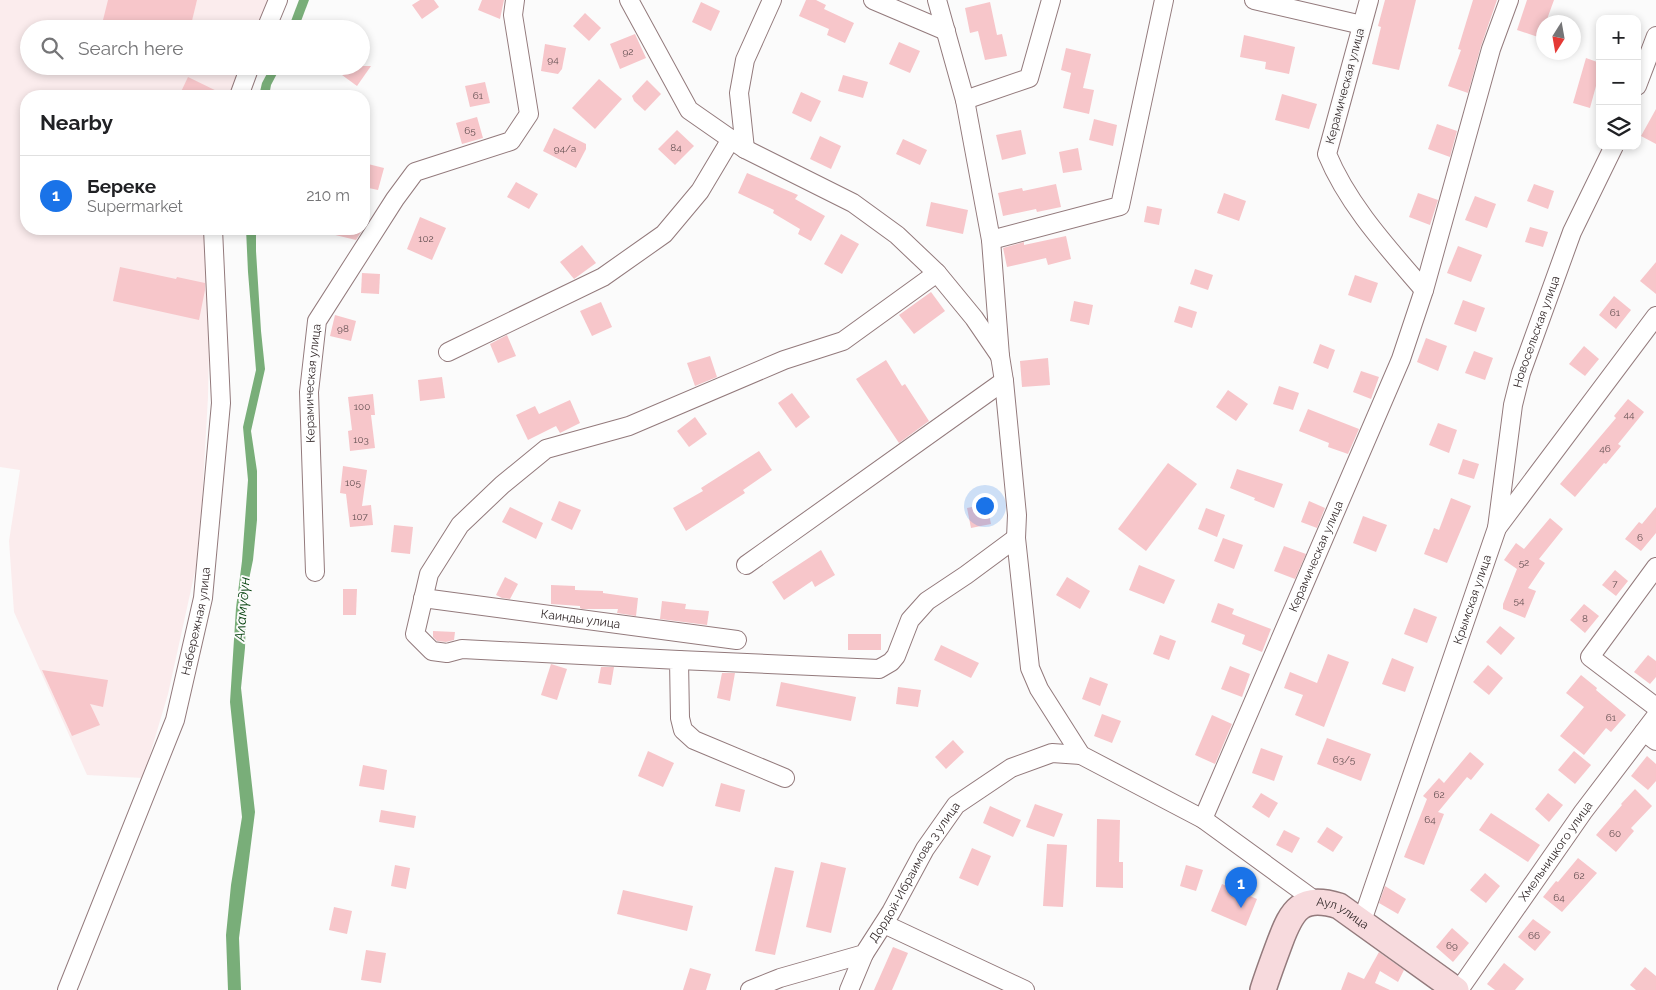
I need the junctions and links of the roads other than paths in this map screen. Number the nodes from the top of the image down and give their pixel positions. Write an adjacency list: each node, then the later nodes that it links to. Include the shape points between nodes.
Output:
1 (278, 0): 12 (street)
2 (515, 0): 34 (street, Керамическая улица, via 513,15 529,114 511,141 414,172 317,320 308,392)
3 (629, 0): 20 (street, via 689,110)
4 (772, 0): 20 (street, via 746,60 739,93)
5 (873, 0): 14 (street)
6 (937, 0): 14 (street)
7 (1052, 0): 19 (street, via 1029,78)
8 (1164, 0): 23 (street, via 1120,206)
9 (1254, 0): 13 (street)
10 (1369, 0): 13 (street, Керамическая улица)
11 (1509, 0): 25 (street, Керамическая улица, via 1491,49)
12 (270, 20)
13 (1362, 25): 25 (street, Керамическая улица, via 1327,154 1336,176 1369,224)
14 (946, 31): 19 (street)
15 (1656, 36): 17 (street)
16 (247, 75): 18 (street)
17 (1641, 75)
18 (241, 90)
19 (965, 100): 23 (street)
20 (738, 144): 24 (street, via 853,203 897,234); 27 (street, via 664,234 603,277)
21 (1612, 150): 30 (street, Новосельская улица, via 1572,232 1521,373)
22 (213, 235): 48 (street, Набережная улица, via 221,403 203,598 175,720)
23 (991, 240): 28 (street)
24 (937, 273): 28 (street); 35 (street, via 843,341 784,360 628,426 546,449 460,525 429,574)
25 (1424, 290): 43 (street, Керамическая улица, via 1401,359)
26 (1656, 316): 30 (street, Крымская улица)
27 (448, 352)
28 (1000, 356): 29 (street)
29 (1004, 381): 31 (street); 32 (street)
30 (1497, 528): 45 (street, Крымская улица)
31 (1016, 538): 37 (street, via 927,601 910,620 896,656 879,669); 41 (street, via 1030,668 1038,689)
32 (746, 565)
33 (1656, 567): 38 (street, via 1590,657)
34 (315, 572)
35 (423, 598): 36 (street, Каинды улица); 37 (street, via 415,634 432,651 462,649)
36 (737, 640)
37 (679, 660): 42 (street, via 683,730 694,740)
38 (1656, 707)
39 (1656, 716): 40 (street, Хмельницкого улица)
40 (1650, 736): 53 (street, Хмельницкого улица, via 1583,812)
41 (1081, 755): 43 (street); 46 (street, Дордой-Ибраимова 3 улица, via 1052,753 1011,768 956,805 925,849)
42 (786, 778)
43 (1203, 819): 44 (street)
44 (1317, 902): 45 (main road, Аул улица, via 1339,906); 52 (main road, Аул улица, via 1293,914)
45 (1362, 921): 53 (main road, Аул улица)
46 (884, 924): 47 (street, Дордой-Ибраимова 3 улица); 51 (street)
47 (864, 954): 49 (street, Дордой-Ибраимова 3 улица); 50 (street)
48 (67, 990)
49 (750, 990)
50 (849, 990)
51 (1025, 990)
52 (1263, 990)
53 (1458, 990)

